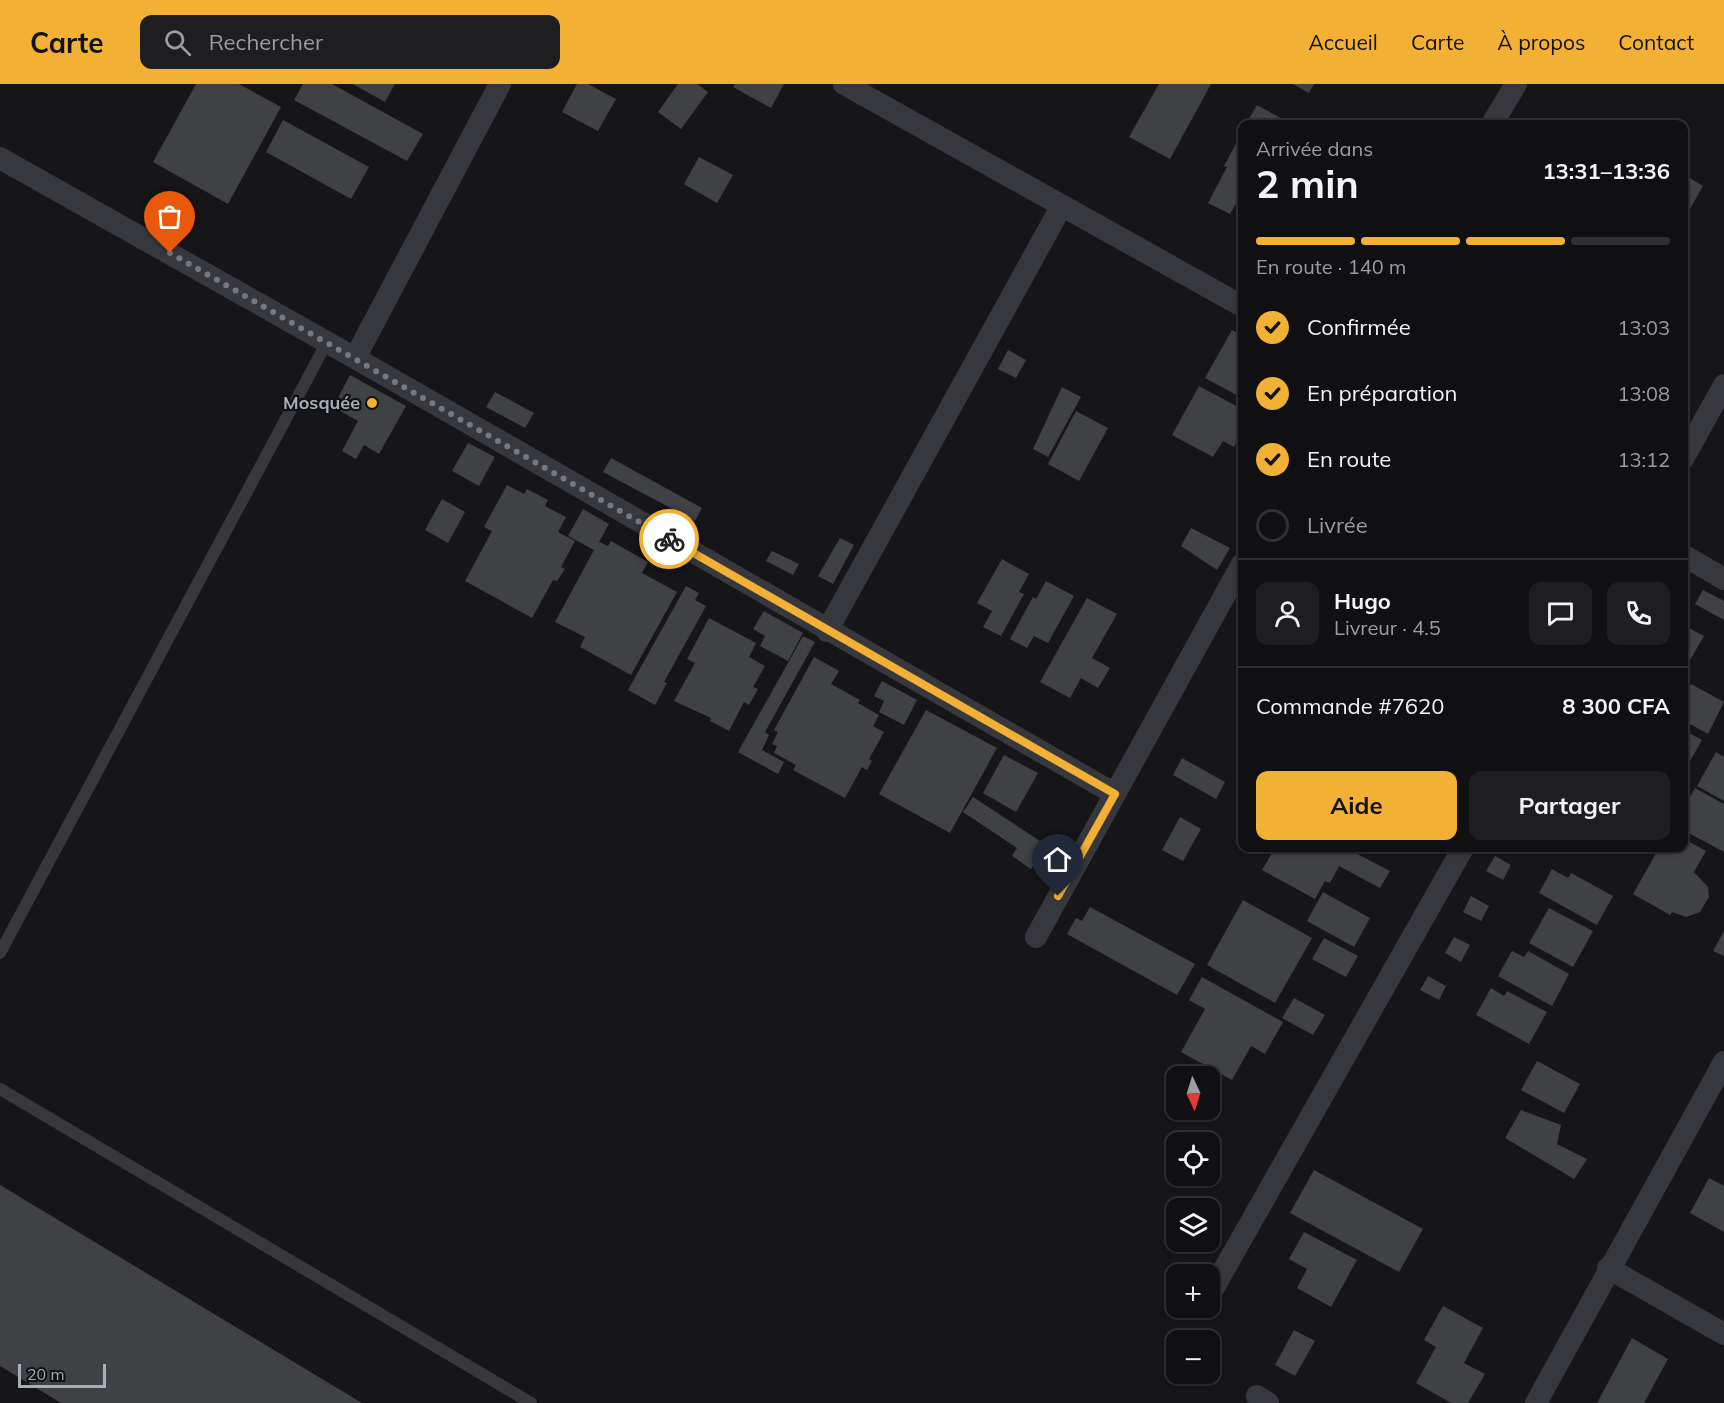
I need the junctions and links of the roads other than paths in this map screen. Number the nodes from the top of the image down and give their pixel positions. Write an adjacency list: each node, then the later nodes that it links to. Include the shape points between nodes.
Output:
1 (500, 84): 9 (street)
2 (844, 84): 6 (street)
3 (1516, 84): 4 (street)
4 (1494, 120)
5 (0, 158): 8 (street)
6 (1061, 207): 7 (street); 15 (street)
7 (1238, 304)
8 (327, 342): 9 (street); 19 (lane)
9 (355, 358): 15 (street)
10 (1724, 385): 11 (street)
11 (1688, 450)
12 (1688, 558): 14 (street)
13 (1238, 571): 16 (street)
14 (1724, 579)
15 (827, 631): 16 (street)
16 (1115, 794): 18 (street)
17 (1461, 852): 23 (street)
18 (1036, 938)
19 (0, 953)
20 (1724, 1062): 22 (street)
21 (0, 1089): 25 (lane)
22 (1608, 1268): 24 (street); 26 (street)
23 (1220, 1277)
24 (1724, 1334)
25 (531, 1403)
26 (1536, 1403)

